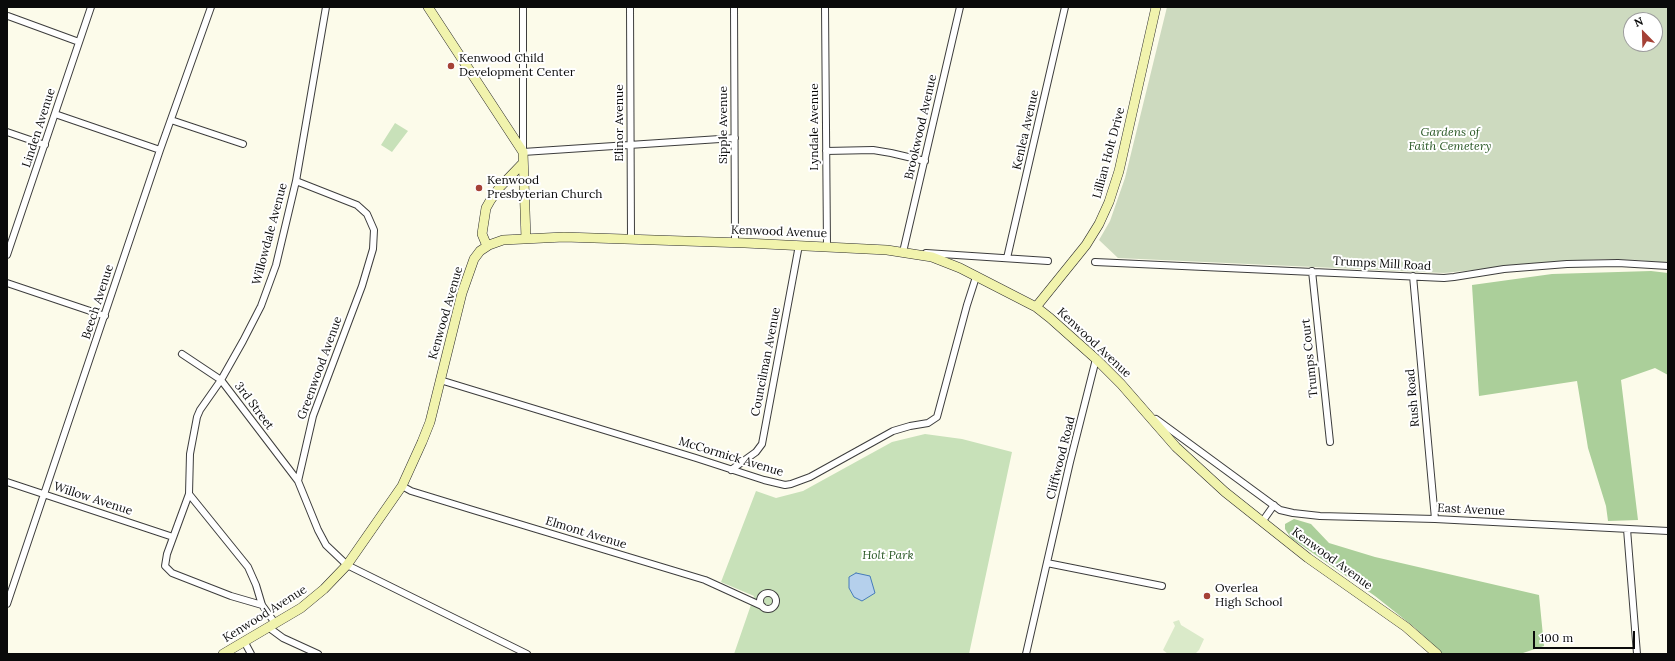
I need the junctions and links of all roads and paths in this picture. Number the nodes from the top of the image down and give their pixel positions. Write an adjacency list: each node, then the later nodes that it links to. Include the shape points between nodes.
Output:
1 (91, 7): 13 (street, Linden Avenue)
2 (211, 7): 15 (street, Beech Avenue)
3 (326, 7): 26 (street, Willowdale Avenue)
4 (428, 7): 22 (main road)
5 (522, 7): 22 (street)
6 (630, 7): 20 (street, Elinor Avenue)
7 (734, 7): 17 (street, Sipple Avenue)
8 (825, 7): 23 (street, Lyndale Avenue)
9 (960, 7): 24 (street, Brookwood Avenue)
10 (1066, 7): 36 (street, Kenlea Avenue)
11 (1156, 7): 44 (main road, Lillian Holt Drive, via 1119,171 1109,202 1086,245)
12 (8, 16): 13 (street)
13 (79, 42): 14 (street, Linden Avenue)
14 (55, 114): 19 (street, Linden Avenue); 21 (street)
15 (171, 120): 18 (street); 21 (street, Beech Avenue)
16 (7, 132): 19 (street)
17 (735, 138): 20 (street); 29 (street, Sipple Avenue)
18 (243, 144)
19 (44, 145): 35 (street, Linden Avenue)
20 (631, 145): 22 (street); 28 (street, Elinor Avenue)
21 (160, 150): 45 (street, Beech Avenue)
22 (523, 152): 25 (main road)
23 (826, 152): 24 (street, via 873,150); 32 (street, Lyndale Avenue)
24 (925, 161): 33 (street, Brookwood Avenue)
25 (523, 163): 27 (main road); 31 (main road, via 499,188 486,208 482,234)
26 (296, 181): 48 (street, Willowdale Avenue, via 281,245 267,288 243,341); 53 (street, Greenwood Avenue, via 357,205 367,214 375,240 362,286 313,416)
27 (526, 238): 28 (main road, Kenwood Avenue); 31 (main road, Kenwood Avenue, via 503,240)
28 (631, 238): 29 (main road, Kenwood Avenue)
29 (735, 242): 30 (main road, Kenwood Avenue)
30 (799, 245): 32 (main road, Kenwood Avenue); 52 (street, Councilman Avenue, via 762,444 756,452)
31 (487, 246): 49 (main road, Kenwood Avenue, via 477,254 466,278)
32 (827, 246): 33 (main road, Kenwood Avenue)
33 (904, 252): 34 (main road, Kenwood Avenue)
34 (918, 254): 36 (street, via 929,252); 42 (main road, Kenwood Avenue, via 944,261)
35 (7, 255)
36 (1007, 258): 37 (street)
37 (1048, 261)
38 (1095, 262): 40 (street, Trumps Mill Road)
39 (1668, 266): 41 (street, Trumps Mill Road, via 1618,263 1567,264 1504,269 1454,277)
40 (1312, 271): 41 (street, Trumps Mill Road); 51 (street, Trumps Court)
41 (1413, 276): 59 (street, Rush Road)
42 (976, 277): 44 (main road, Kenwood Avenue); 52 (street, McCormick Avenue, via 940,408 934,420 893,431 810,477 791,484 785,485)
43 (7, 283): 45 (street)
44 (1036, 307): 47 (main road, Kenwood Avenue)
45 (105, 316): 57 (street, Beech Avenue)
46 (182, 354): 48 (street, 3rd Street)
47 (1096, 358): 50 (main road, Kenwood Avenue); 64 (street, Cliffwood Road)
48 (221, 380): 53 (street, 3rd Street); 56 (street, Willowdale Avenue, via 200,410 195,424)
49 (440, 380): 52 (street, McCormick Avenue); 55 (main road, Kenwood Avenue, via 425,435)
50 (1139, 405): 58 (street, East Avenue); 60 (main road, Kenwood Avenue, via 1190,461)
51 (1330, 442)
52 (731, 470)
53 (298, 481): 65 (street, via 321,537)
54 (7, 482): 57 (street, Willow Avenue)
55 (402, 486): 65 (main road, Kenwood Avenue); 69 (street, Elmont Avenue, via 411,491 705,580)
56 (188, 494): 63 (street, Willowdale Avenue); 68 (street, via 248,567)
57 (45, 495): 63 (street, Willow Avenue); 67 (street, Beech Avenue)
58 (1274, 505): 59 (street, East Avenue, via 1280,510 1320,516); 60 (street)
59 (1434, 519): 61 (street, East Avenue)
60 (1262, 522): 77 (main road, Kenwood Avenue, via 1406,627)
61 (1627, 529): 62 (street, East Avenue); 78 (street)
62 (1668, 532)
63 (173, 537): 68 (street, Willowdale Avenue, via 165,566 172,573)
64 (1047, 563): 66 (street); 76 (street, Cliffwood Road)
65 (347, 565): 70 (main road, Kenwood Avenue, via 308,603); 75 (street)
66 (1162, 586)
67 (7, 604)
68 (262, 605): 70 (street)
69 (762, 606)
70 (272, 625): 71 (main road, Kenwood Avenue); 74 (street, via 283,638)
71 (244, 641): 72 (main road, Kenwood Avenue); 73 (street)
72 (222, 654)
73 (251, 654)
74 (318, 654)
75 (527, 654)
76 (1026, 654)
77 (1437, 654)
78 (1637, 654)

